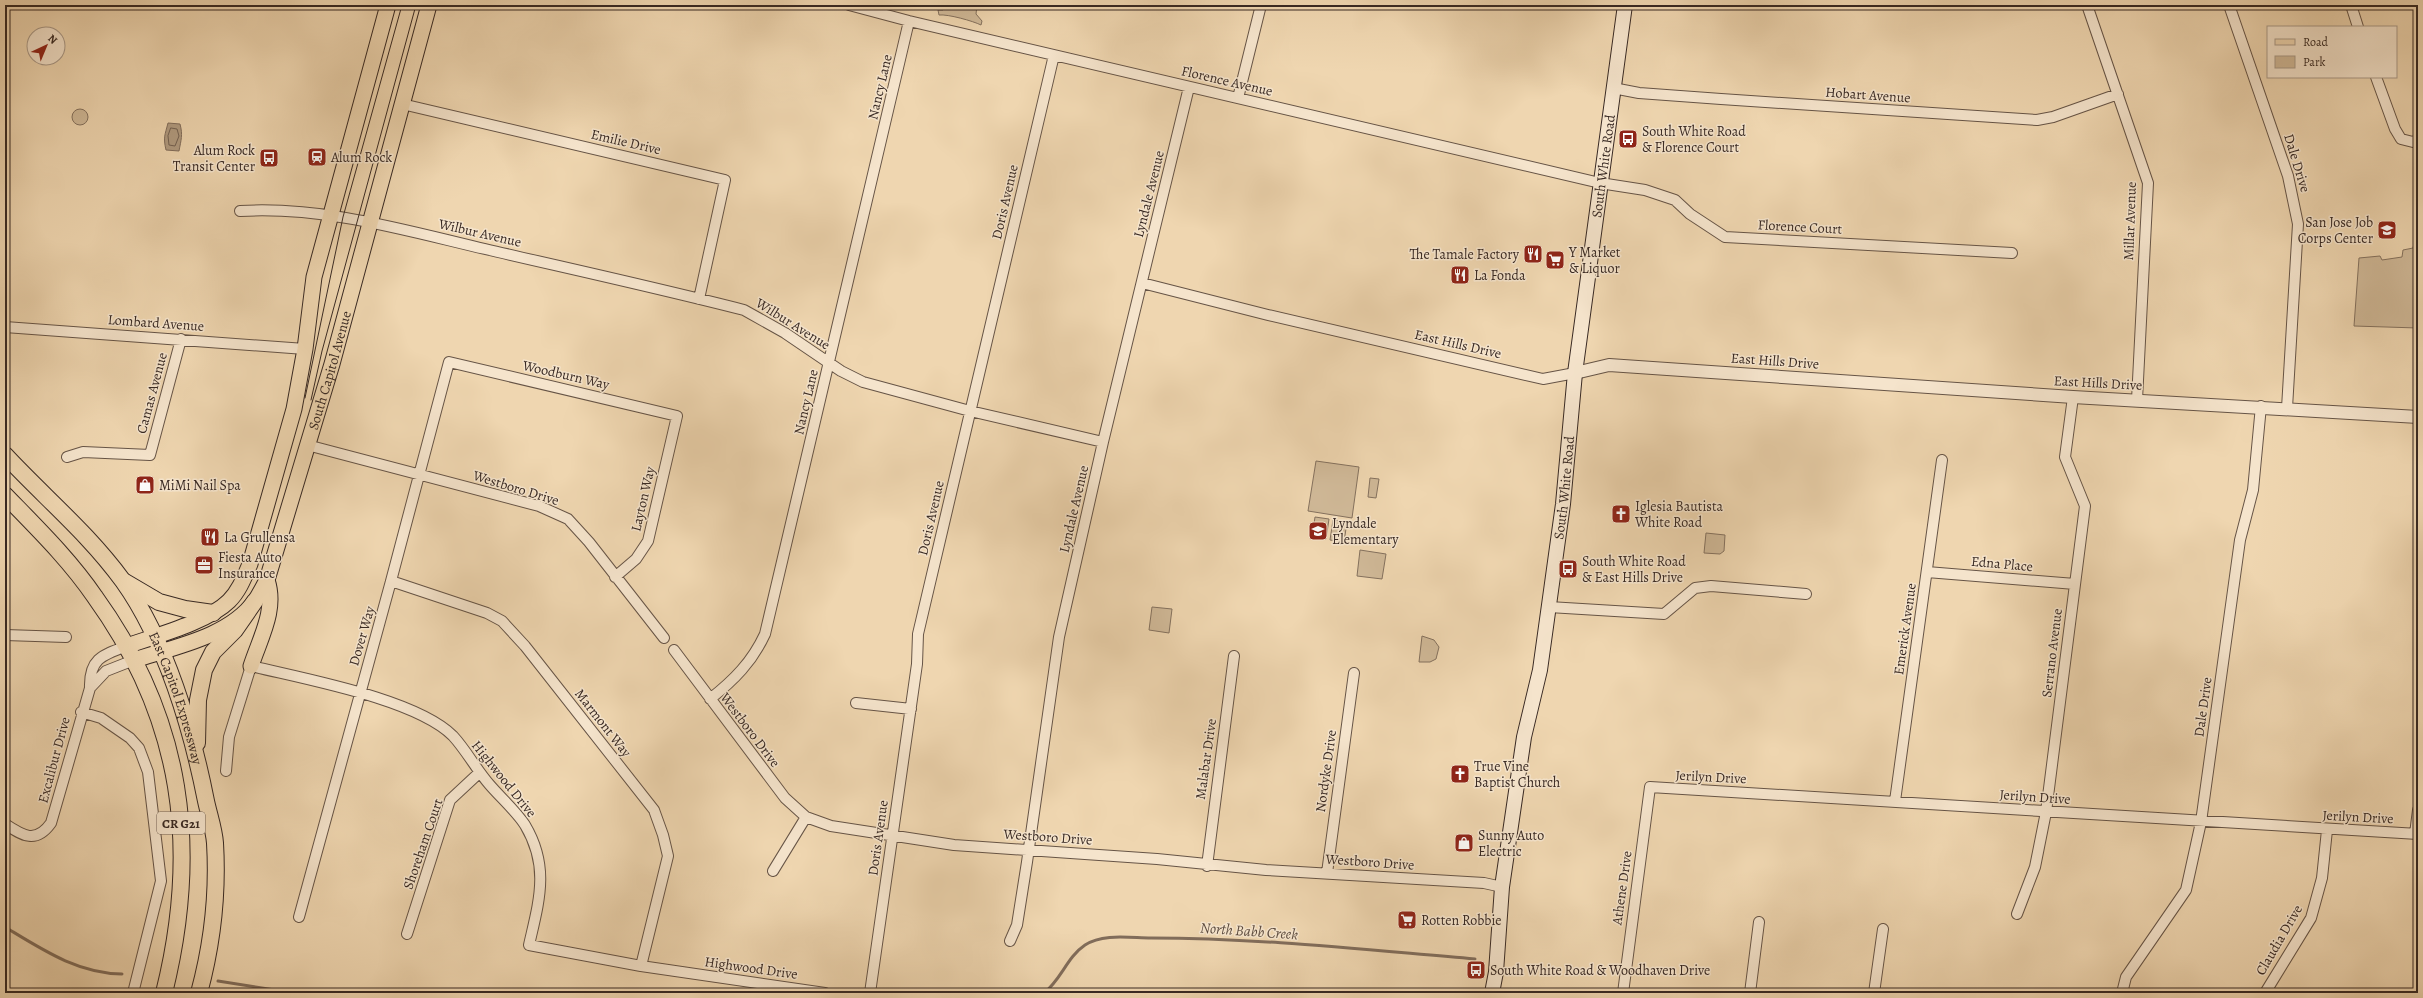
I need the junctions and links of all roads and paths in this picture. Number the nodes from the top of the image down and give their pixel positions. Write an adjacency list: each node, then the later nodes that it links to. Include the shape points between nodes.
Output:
1 (388, 5): 21 (main road, South Capitol Avenue)
2 (429, 5): 17 (main road, South Capitol Avenue)
3 (849, 5): 9 (street, Florence Avenue)
4 (1261, 5): 16 (street)
5 (1625, 5): 14 (main road, South White Road)
6 (2087, 5): 15 (street, Millar Avenue)
7 (2229, 5): 35 (street, Dale Drive, via 2288,176 2298,224)
8 (2350, 5): 10 (street)
9 (909, 21): 11 (street, Florence Avenue); 30 (street, Nancy Lane)
10 (2358, 26)
11 (1054, 55): 13 (street, Florence Avenue); 36 (street, Doris Avenue)
12 (2376, 78): 18 (street, via 2394,129 2401,139 2413,142)
13 (1189, 87): 16 (street, Florence Avenue); 24 (street, Lyndale Avenue)
14 (1613, 88): 15 (street, Hobart Avenue, via 1639,93 2037,120 2053,117); 19 (main road, South White Road)
15 (2118, 94): 33 (street, Millar Avenue, via 2148,183)
16 (1238, 98): 19 (street, Florence Avenue)
17 (402, 104): 22 (main road, South Capitol Avenue); 25 (street, Emilie Drive, via 725,180)
18 (2418, 140)
19 (1600, 183): 23 (street, Florence Court, via 1645,190 1675,200 1690,214 1725,237); 31 (main road, South White Road)
20 (240, 211): 21 (street, Wilbur Avenue, via 273,209)
21 (330, 215): 22 (street, Wilbur Avenue); 28 (main road, South Capitol Avenue, via 314,277)
22 (370, 222): 25 (street, Wilbur Avenue); 40 (main road, South Capitol Avenue)
23 (2012, 253)
24 (1142, 283): 31 (street, East Hills Drive, via 1543,379); 39 (street, Lyndale Avenue)
25 (699, 299): 30 (street, Wilbur Avenue, via 744,310)
26 (5, 327): 27 (street, Lombard Avenue)
27 (181, 339): 28 (street, Lombard Avenue); 42 (street, Camas Avenue, via 150,455 83,452)
28 (304, 349): 55 (main road, South Capitol Avenue, via 294,409 250,564 240,588 228,602)
29 (449, 362): 37 (street, Woodburn Way); 44 (street, Dover Way)
30 (830, 363): 36 (street, Wilbur Avenue, via 863,382); 67 (street, Nancy Lane, via 765,634 756,654 742,672)
31 (1575, 373): 32 (street, East Hills Drive, via 1609,365); 54 (main road, South White Road, via 1567,471)
32 (2073, 397): 33 (street, East Hills Drive); 51 (street, Serrano Avenue, via 2065,457 2085,506)
33 (2137, 400): 34 (street, East Hills Drive)
34 (2261, 406): 35 (street, East Hills Drive); 79 (street, Dale Drive, via 2253,490 2240,540)
35 (2287, 408): 38 (street, East Hills Drive)
36 (970, 411): 39 (street, Wilbur Avenue); 69 (street, Doris Avenue, via 918,634)
37 (677, 416): 47 (street, Layton Way, via 648,541 636,559)
38 (2418, 417)
39 (1103, 442): 84 (street, Lyndale Avenue, via 1059,637)
40 (308, 445): 44 (street, Westboro Drive); 48 (main road, South Capitol Avenue)
41 (5, 455): 49 (highway, East Capitol Expressway / CR G21, via 83,532)
42 (67, 457)
43 (1942, 460): 46 (street, Emerick Avenue)
44 (418, 474): 47 (street, Westboro Drive, via 539,506 568,519); 50 (street, Dover Way)
45 (5, 495): 61 (highway, East Capitol Expressway / CR G21, via 77,574)
46 (1927, 572): 51 (street, Edna Place); 75 (street, Emerick Avenue)
47 (615, 577): 58 (street, Westboro Drive)
48 (267, 580): 53 (main road, South Capitol Avenue); 63 (main road, via 270,608)
49 (123, 581): 55 (highway, via 159,602); 59 (highway, East Capitol Expressway / CR G21, via 146,618)
50 (392, 581): 66 (street, Dover Way); 96 (street, Marmont Way, via 502,621 654,810 668,856)
51 (2075, 584): 77 (street, Serrano Avenue)
52 (1806, 594): 54 (street, via 1711,586 1694,588 1664,614)
53 (255, 601): 59 (main road, South Capitol Avenue, via 243,614 212,633); 71 (highway, via 235,630 213,652 204,670 198,700)
54 (1549, 607): 88 (main road, South White Road, via 1540,670 1524,737)
55 (213, 613): 59 (main road, South Capitol Avenue)
56 (5, 635): 57 (street)
57 (66, 637)
58 (664, 638)
59 (158, 644): 61 (main road, South Capitol Avenue); 71 (highway, East Capitol Expressway / CR G21)
60 (674, 650): 67 (street, Westboro Drive)
61 (131, 653): 65 (street, Excalibur Drive, via 106,671); 65 (street, Excalibur Drive, via 100,658 93,664 89,674); 98 (highway, East Capitol Expressway / CR G21, via 166,738 180,806 180,896 174,953)
62 (1234, 656): 85 (street, Malabar Drive)
63 (251, 666): 66 (street, Highwood Drive); 72 (street, via 228,737)
64 (1354, 673): 87 (street, Nordyke Drive)
65 (90, 688): 70 (street, Excalibur Drive)
66 (360, 694): 73 (street, Highwood Drive, via 421,714 452,736); 90 (street, Dover Way)
67 (710, 699): 78 (street, Westboro Drive, via 785,798)
68 (856, 703): 69 (street)
69 (911, 709): 83 (street, Doris Avenue)
70 (81, 712): 80 (street, Excalibur Drive, via 51,823 38,835 29,836 20,834); 97 (street, via 101,718 130,738 139,748 148,772 161,881)
71 (196, 751): 95 (highway, East Capitol Expressway / CR G21, via 215,842 215,886)
72 (226, 771)
73 (479, 773): 93 (street, Shoreham Court, via 450,800); 96 (street, Highwood Drive, via 525,825 540,861 539,898 529,945)
74 (1650, 787): 75 (street, Jerilyn Drive); 104 (street, Athene Drive)
75 (1896, 801): 77 (street, Jerilyn Drive)
76 (2418, 810): 82 (street)
77 (2046, 812): 79 (street, Jerilyn Drive); 89 (street, Serrano Avenue, via 2035,867)
78 (806, 817): 83 (street, Westboro Drive, via 831,826); 86 (street)
79 (2201, 822): 81 (street, Jerilyn Drive); 107 (street, Dale Drive, via 2186,890 2126,977)
80 (5, 824)
81 (2327, 830): 82 (street, Jerilyn Drive); 108 (street, Claudia Drive, via 2322,878 2311,918)
82 (2416, 834)
83 (892, 836): 84 (street, Westboro Drive, via 954,845); 102 (street, Doris Avenue)
84 (1029, 849): 85 (street, Westboro Drive, via 1157,859); 94 (street, Lyndale Avenue, via 1017,925)
85 (1207, 866): 87 (street, Westboro Drive)
86 (773, 871)
87 (1327, 873): 88 (street, Westboro Drive)
88 (1502, 887): 103 (main road, South White Road, via 1496,972)
89 (2017, 914)
90 (299, 917)
91 (1758, 922): 105 (street)
92 (1883, 929): 106 (street)
93 (407, 934)
94 (1010, 941)
95 (208, 956): 99 (highway, East Capitol Expressway / CR G21); 100 (highway)
96 (641, 966): 101 (street, Highwood Drive)
97 (133, 993)
98 (164, 993)
99 (199, 993)
100 (206, 993)
101 (825, 993)
102 (870, 993)
103 (1492, 993)
104 (1623, 993)
105 (1750, 993)
106 (1874, 993)
107 (2122, 993)
108 (2265, 993)

